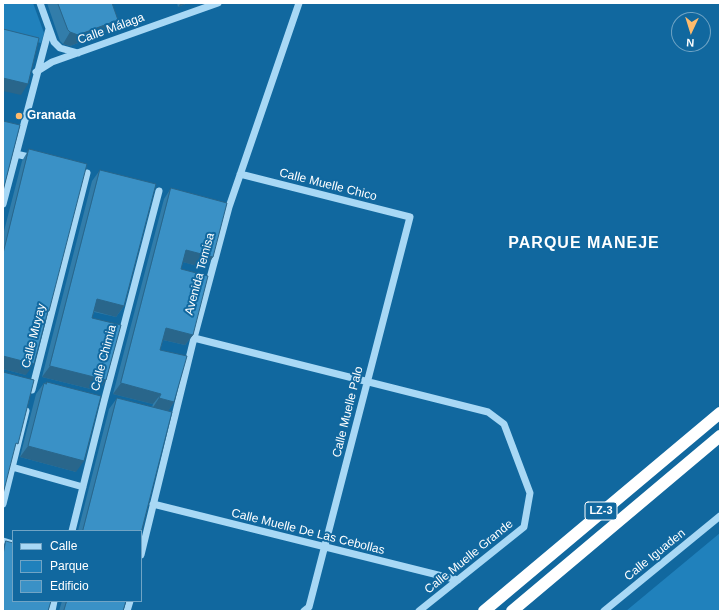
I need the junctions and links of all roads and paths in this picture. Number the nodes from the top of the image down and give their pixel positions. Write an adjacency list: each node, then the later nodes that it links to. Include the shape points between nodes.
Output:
1 (40, 3): 4 (street)
2 (218, 3): 5 (street, Calle Málaga)
3 (299, 3): 10 (street, Avenida Temisa)
4 (49, 30): 5 (street, via 60,48); 6 (street, via 40,46)
5 (78, 53): 6 (street, Calle Málaga, via 52,62)
6 (36, 72): 7 (street)
7 (16, 154): 8 (street); 12 (street)
8 (37, 160)
9 (87, 173): 18 (street, Calle Muyay)
10 (240, 174): 13 (street, Calle Muelle Chico); 14 (street, Avenida Temisa, via 225,207)
11 (159, 190): 19 (street, Calle Chimia)
12 (3, 204)
13 (410, 217): 15 (street, Calle Muelle Palo)
14 (194, 338): 15 (street); 21 (street, Avenida Temisa, via 171,419)
15 (367, 382): 24 (street, Calle Muelle Palo); 26 (street, Calle Muelle Grande, via 488,412 504,424 530,493 524,527)
16 (720, 413): 29 (highway, LZ-3)
17 (720, 436): 30 (highway, LZ-3)
18 (12, 467): 19 (street); 20 (street, Calle Muyay)
19 (82, 488): 23 (street, Calle Chimia)
20 (3, 504)
21 (153, 504): 24 (street, Calle Muelle De Las Cebollas); 25 (street, Avenida Temisa)
22 (720, 516): 31 (street, Calle Iguaden)
23 (72, 530)
24 (324, 547): 26 (street, Calle Muelle De Las Cebollas); 27 (street, Calle Muelle Palo, via 309,607)
25 (142, 551)
26 (458, 580): 28 (street, Calle Muelle Grande)
27 (304, 611)
28 (419, 611)
29 (484, 611)
30 (512, 611)
31 (604, 611)

